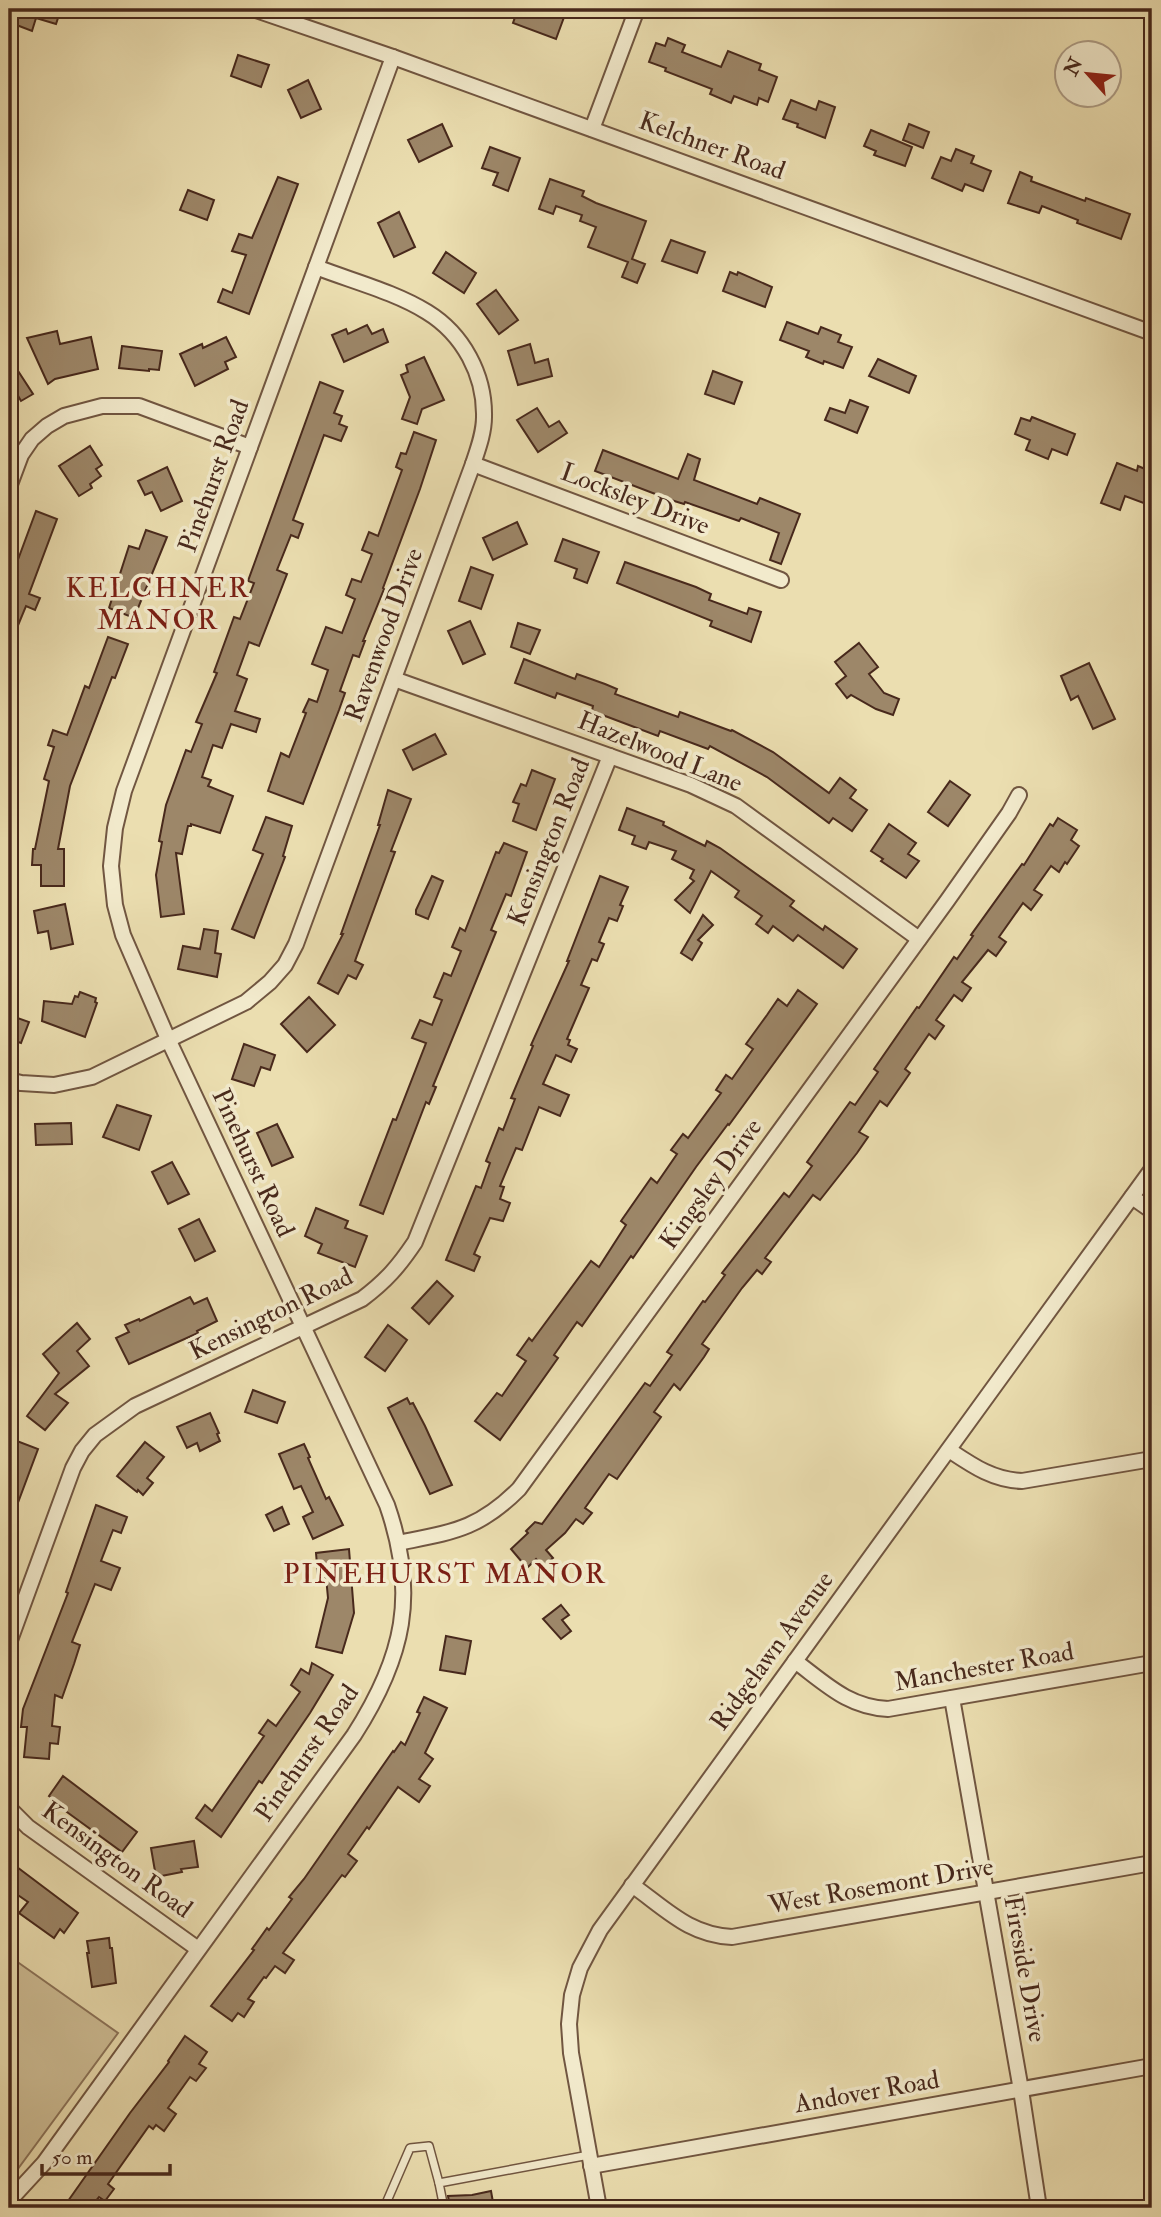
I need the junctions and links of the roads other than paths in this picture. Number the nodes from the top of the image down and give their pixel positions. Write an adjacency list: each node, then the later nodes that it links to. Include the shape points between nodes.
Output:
1 (253, 9): 3 (street, Kelchner Road)
2 (637, 9): 4 (street)
3 (393, 57): 4 (street, Kelchner Road); 5 (street, Pinehurst Road)
4 (592, 129): 6 (street, Kelchner Road)
5 (316, 267): 7 (street, Pinehurst Road); 8 (street, Ravenwood Drive, via 428,312 459,340 475,368 483,398 483,429)
6 (1152, 333)
7 (250, 447): 9 (street, via 139,406 102,406 64,416 32,439 20,455); 15 (street, Pinehurst Road, via 124,791 115,828 111,866 119,924)
8 (473, 464): 10 (street, Locksley Drive); 11 (street, Ravenwood Drive)
9 (9, 487)
10 (780, 580)
11 (394, 679): 12 (street, Hazelwood Lane); 15 (street, Ravenwood Drive, via 285,965 252,998)
12 (610, 756): 14 (street, Hazelwood Lane, via 736,806); 20 (street, Kensington Road, via 415,1242 401,1263 362,1299)
13 (1019, 795): 14 (street, Kingsley Drive)
14 (919, 939): 23 (street, Kingsley Drive, via 519,1489 486,1518 466,1527)
15 (168, 1039): 16 (street, Ravenwood Drive, via 92,1077 54,1085); 20 (street, Pinehurst Road)
16 (9, 1080)
17 (1152, 1168): 18 (street, Ridgelawn Avenue)
18 (1132, 1197): 19 (street); 21 (street, Ridgelawn Avenue)
19 (1152, 1211)
20 (303, 1328): 23 (street, Pinehurst Road, via 387,1505); 24 (street, Kensington Road, via 135,1406 95,1435 73,1468)
21 (949, 1450): 22 (street, via 985,1474 1009,1481); 25 (street, Ridgelawn Avenue)
22 (1152, 1459)
23 (398, 1543): 32 (street, Pinehurst Road, via 404,1583 400,1636 375,1702)
24 (9, 1643)
25 (795, 1661): 27 (street, Manchester Road, via 852,1702 869,1708); 30 (street, Ridgelawn Avenue)
26 (1152, 1662): 27 (street, Manchester Road)
27 (952, 1698): 31 (street, Fireside Drive)
28 (9, 1808): 32 (street, Kensington Road, via 28,1827)
29 (1152, 1863): 31 (street, West Rosemont Drive)
30 (632, 1885): 31 (street, West Rosemont Drive, via 697,1931 732,1937); 35 (street, Ridgelawn Avenue, via 585,1955 572,1996 571,2053)
31 (987, 1893): 34 (street, Fireside Drive)
32 (198, 1950): 37 (street, Pinehurst Road, via 44,2163)
33 (1152, 2066): 34 (street, Andover Road)
34 (1021, 2090): 35 (street, Andover Road); 41 (street, Fireside Drive)
35 (590, 2160): 36 (lane); 40 (street, Ridgelawn Avenue)
36 (439, 2183): 38 (lane, via 429,2146 410,2148); 39 (lane)
37 (9, 2201)
38 (384, 2208)
39 (444, 2208)
40 (599, 2208)
41 (1040, 2208)

